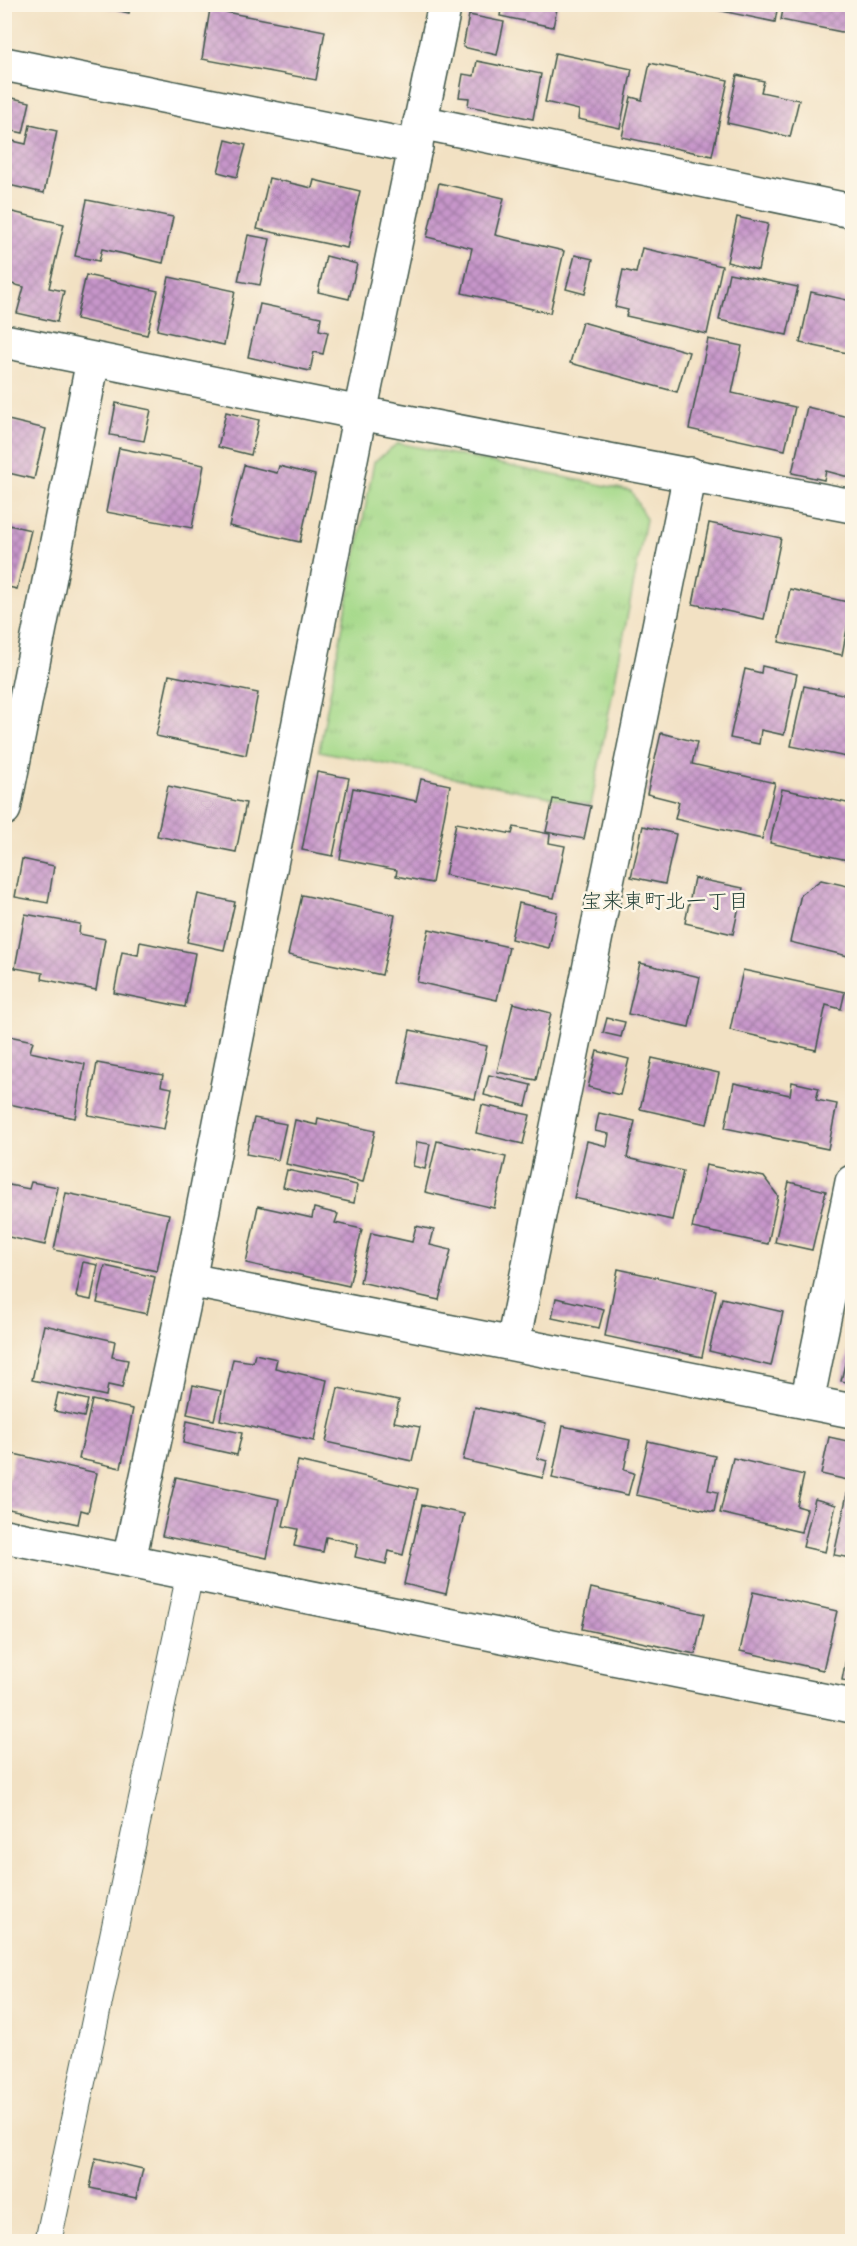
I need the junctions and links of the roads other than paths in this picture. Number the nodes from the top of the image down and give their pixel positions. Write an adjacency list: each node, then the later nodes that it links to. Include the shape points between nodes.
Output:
1 (445, 4): 3 (street)
2 (4, 64): 3 (street)
3 (418, 134): 4 (street); 7 (street)
4 (852, 211)
5 (4, 341): 6 (street)
6 (93, 360): 7 (street); 10 (street)
7 (360, 413): 8 (street); 12 (street)
8 (690, 474): 9 (street); 13 (street)
9 (852, 506)
10 (4, 809)
11 (852, 1182): 14 (street)
12 (189, 1280): 13 (street); 17 (street)
13 (513, 1343): 14 (street)
14 (807, 1402): 15 (street)
15 (852, 1411)
16 (4, 1536): 17 (street)
17 (129, 1560): 18 (street)
18 (190, 1573): 19 (street); 20 (lane)
19 (852, 1706)
20 (48, 2241)

